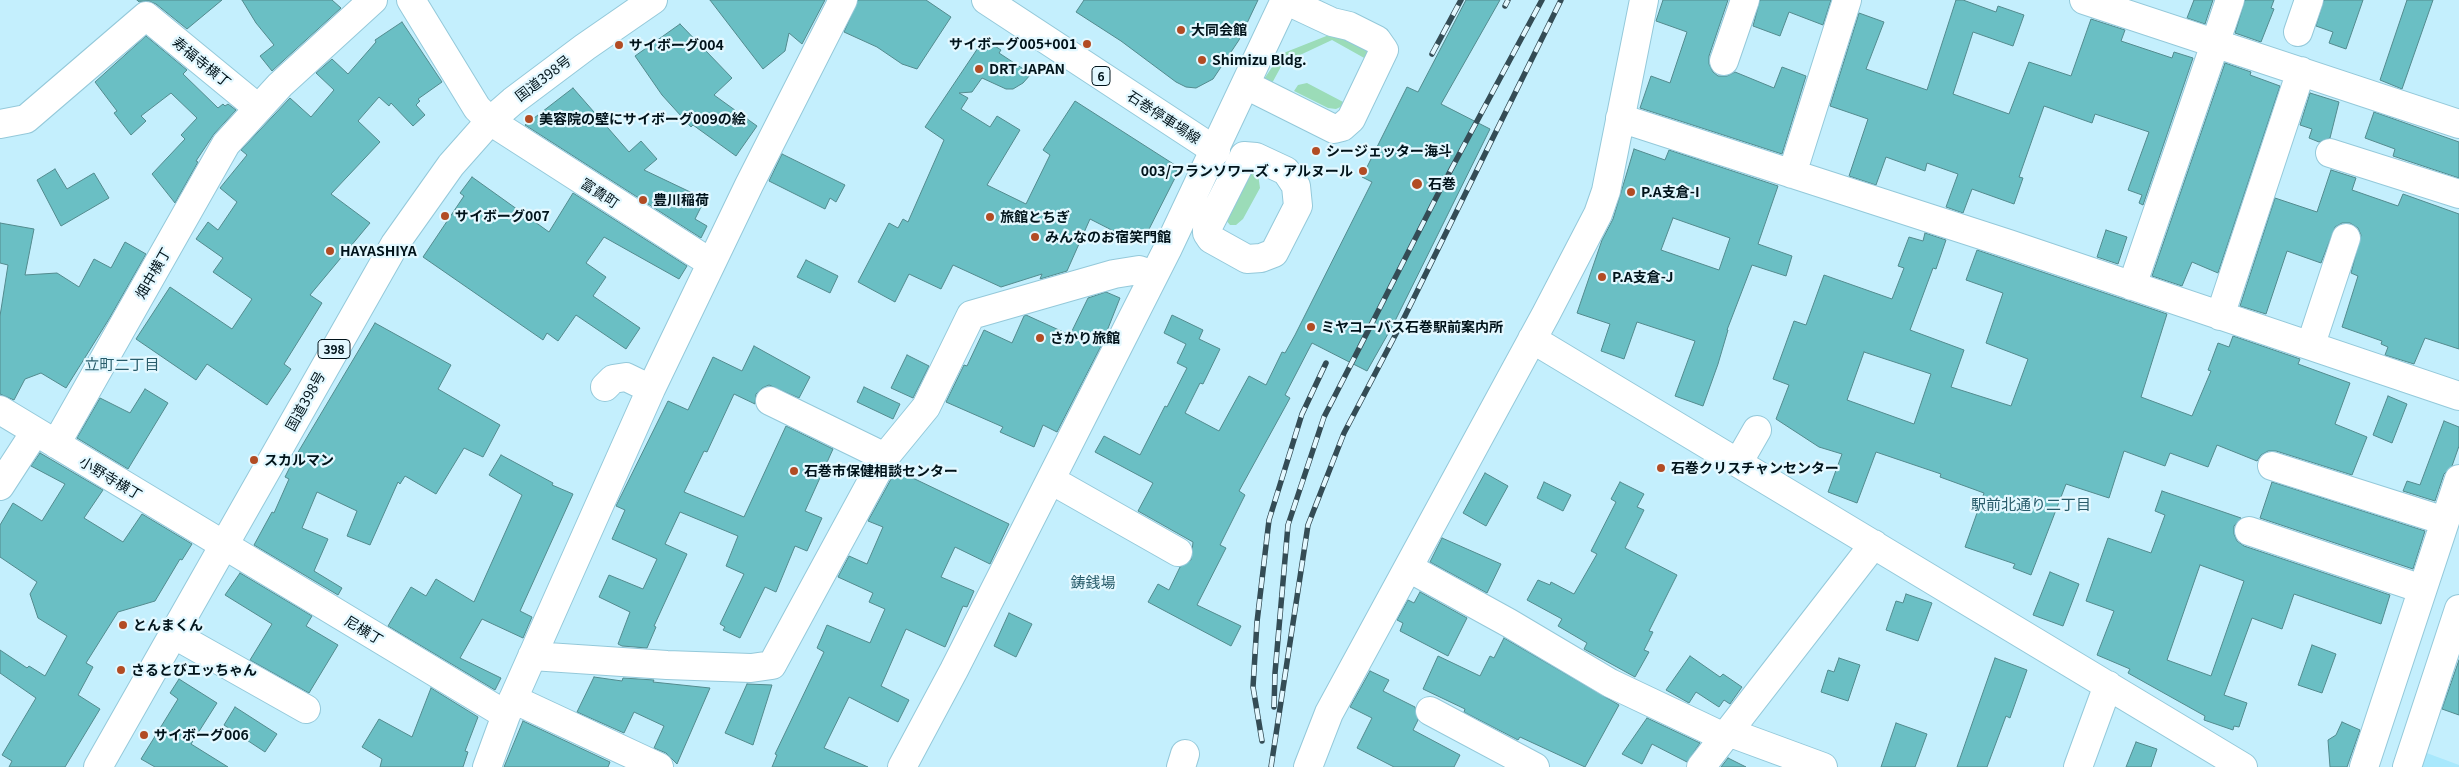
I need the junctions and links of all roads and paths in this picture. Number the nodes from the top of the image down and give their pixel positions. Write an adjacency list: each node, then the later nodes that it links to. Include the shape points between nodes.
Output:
1 (374, 0): 18 (main road)
2 (411, 0): 20 (main road, 富貴町, via 465,78 477,108)
3 (653, 0): 20 (main road, 国道398号 / 398, via 585,46)
4 (843, 0): 29 (main road)
5 (986, 0): 23 (main road, 石巻停車場線 / 6)
6 (1286, 0): 17 (main road); 17 (main road, via 1377,40 1384,50 1381,60 1351,120 1334,129)
7 (1644, 0): 19 (main road)
8 (1745, 0): 15 (main road)
9 (1847, 0): 26 (main road)
10 (2084, 0): 14 (main road)
11 (2230, 0): 14 (main road)
12 (2310, 0): 13 (main road)
13 (2298, 32)
14 (2216, 43): 16 (main road); 31 (main road)
15 (1724, 61)
16 (2301, 72): 22 (main road); 32 (main road)
17 (1246, 85): 23 (main road)
18 (258, 108): 21 (main road, 寿福寺横丁, via 146,16); 41 (main road, 畑中横丁, via 226,144)
19 (1620, 118): 26 (main road); 33 (main road, via 1606,191 1598,214)
20 (490, 121): 29 (main road, 富貴町); 51 (main road, 国道398号 / 398, via 451,165 395,244)
21 (13, 122)
22 (2459, 124)
23 (1216, 151): 25 (main road, 石巻停車場線); 30 (main road)
24 (2330, 153): 27 (main road)
25 (1239, 165)
26 (1792, 174): 31 (main road)
27 (2459, 194)
28 (2346, 238): 34 (main road)
29 (711, 263): 36 (main road)
30 (1154, 275): 42 (main road, via 1139,270 1114,274 971,315 926,407); 46 (main road)
31 (2132, 286): 32 (main road)
32 (2220, 316): 34 (main road)
33 (1532, 339): 43 (main road); 53 (main road)
34 (2311, 344): 37 (main road)
35 (605, 387): 36 (main road, via 613,379 626,377)
36 (651, 388): 57 (main road)
37 (2459, 396)
38 (770, 401): 42 (main road)
39 (0, 410): 41 (main road, 小野寺横丁)
40 (1757, 430): 43 (main road)
41 (46, 438): 47 (main road, 畑中横丁); 51 (main road, 小野寺横丁)
42 (885, 456): 57 (main road, via 772,665 752,668 677,666)
43 (1738, 463): 50 (main road)
44 (2272, 466): 48 (main road)
45 (2459, 479): 48 (main road)
46 (1051, 480): 52 (main road); 66 (main road)
47 (0, 486)
48 (2445, 521): 54 (main road)
49 (2249, 531): 54 (main road)
50 (1874, 544): 58 (main road); 62 (main road)
51 (223, 545): 56 (main road, 国道398号 / 398); 59 (main road, 尼横丁)
52 (1178, 552)
53 (1409, 568): 62 (main road, via 1610,683); 67 (main road, via 1329,713)
54 (2422, 589): 73 (main road)
55 (2459, 609): 74 (main road)
56 (173, 634): 60 (main road); 63 (main road, 国道398号 / 398)
57 (532, 656): 59 (main road)
58 (2108, 685): 71 (main road); 72 (main road)
59 (509, 707): 64 (main road); 65 (main road, 尼横丁)
60 (306, 709)
61 (1430, 711): 68 (main road)
62 (1726, 734): 69 (main road); 70 (main road)
63 (98, 767)
64 (487, 767)
65 (659, 767)
66 (902, 767)
67 (1308, 767)
68 (1535, 767)
69 (1701, 767)
70 (1823, 767)
71 (2078, 767)
72 (2243, 767)
73 (2364, 767)
74 (2407, 767)

